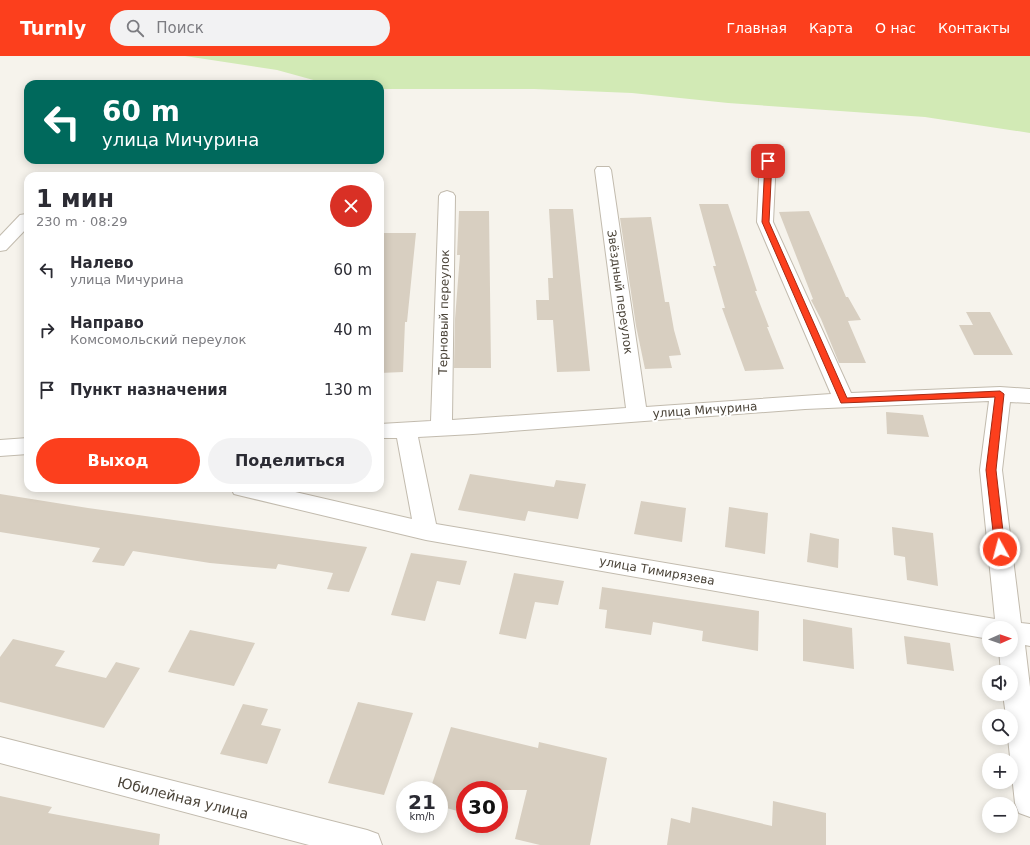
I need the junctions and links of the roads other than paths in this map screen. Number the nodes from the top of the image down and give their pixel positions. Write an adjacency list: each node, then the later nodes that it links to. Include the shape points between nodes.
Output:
1 (768, 159): 8 (street, via 765,222)
2 (603, 170): 9 (street, Звёздный переулок)
3 (447, 196): 10 (street, Терновый переулок)
4 (24, 221): 5 (street)
5 (0, 246)
6 (1000, 394): 7 (street, улица Мичурина); 8 (street, улица Мичурина); 17 (street, via 991,470)
7 (1030, 396)
8 (844, 401): 9 (street, улица Мичурина)
9 (638, 415): 10 (street, улица Мичурина)
10 (441, 429): 11 (street, улица Мичурина)
11 (406, 430): 12 (street, улица Мичурина); 16 (street)
12 (384, 431)
13 (24, 446): 14 (street)
14 (0, 448)
15 (259, 492): 16 (street, улица Тимирязева)
16 (426, 531): 18 (street, улица Тимирязева)
17 (1008, 621)
18 (982, 627)
19 (1018, 633): 20 (street)
20 (1030, 635)
21 (1013, 657): 23 (street)
22 (0, 750): 24 (street, Юбилейная улица)
23 (1030, 803)
24 (367, 845)

